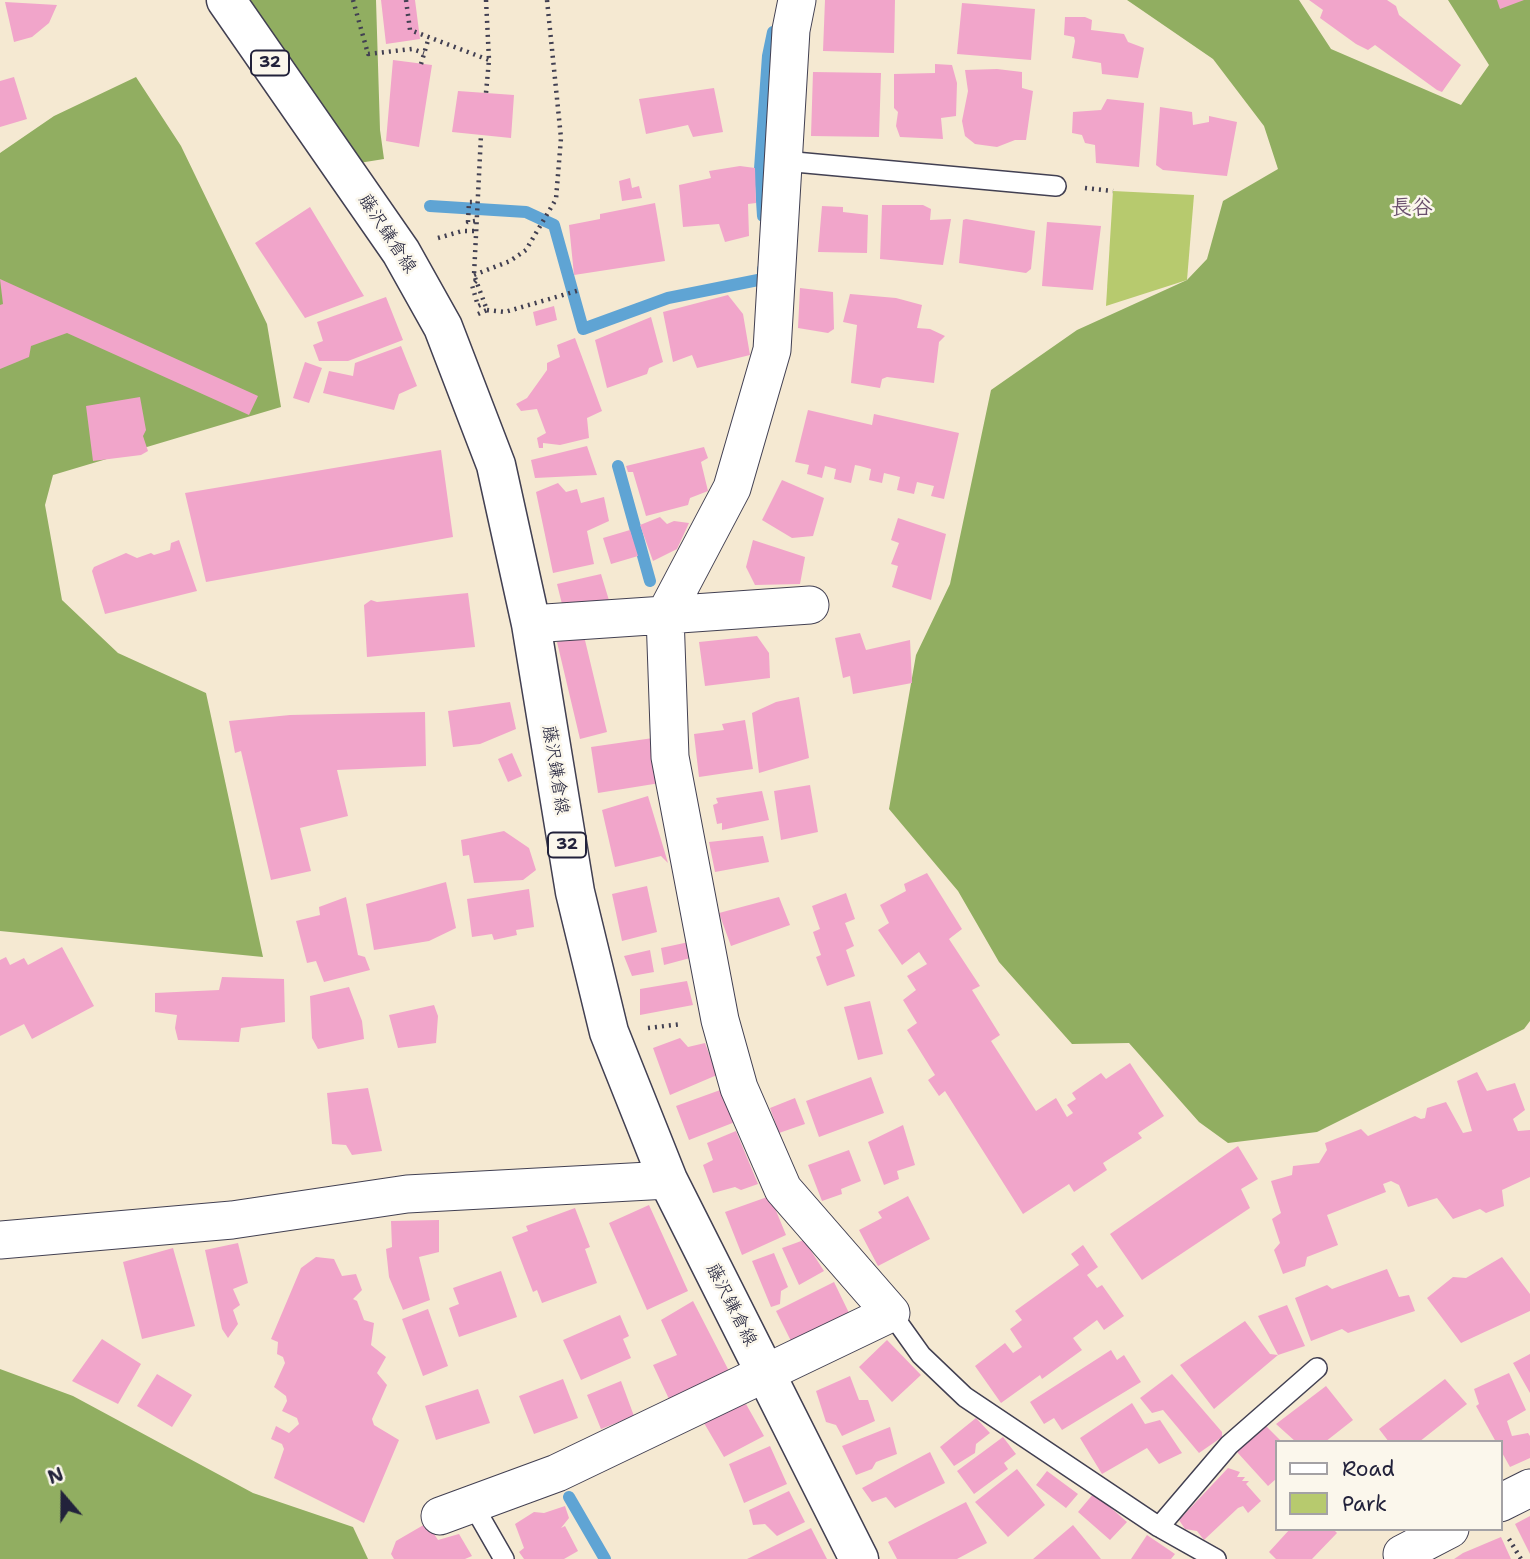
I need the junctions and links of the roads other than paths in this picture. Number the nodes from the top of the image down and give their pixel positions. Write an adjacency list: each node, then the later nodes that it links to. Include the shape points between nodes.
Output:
1 (226, 0): 7 (main road, 藤沢鎌倉線 / 32, via 401,252 443,327 496,465)
2 (797, 0): 3 (street, via 791,30)
3 (784, 161): 4 (lane); 6 (street, via 772,350 732,488)
4 (1056, 186)
5 (810, 605): 6 (street)
6 (665, 615): 7 (street); 10 (street, via 670,757 720,1020 739,1088 783,1189)
7 (531, 624): 8 (main road, 藤沢鎌倉線 / 32, via 575,892 609,1032)
8 (668, 1180): 9 (street, via 407,1194 232,1220); 12 (main road, 藤沢鎌倉線 / 32)
9 (0, 1240)
10 (891, 1312): 12 (street); 16 (lane, via 921,1355 965,1397)
11 (1317, 1368): 16 (lane, via 1228,1445)
12 (766, 1374): 15 (street, via 557,1473); 20 (main road, 藤沢鎌倉線 / 32)
13 (1530, 1488): 14 (street)
14 (1502, 1502)
15 (456, 1511): 19 (lane)
16 (1159, 1527): 21 (lane)
17 (1446, 1531): 18 (street)
18 (1402, 1554)
19 (504, 1559)
20 (859, 1559)
21 (1216, 1559)

